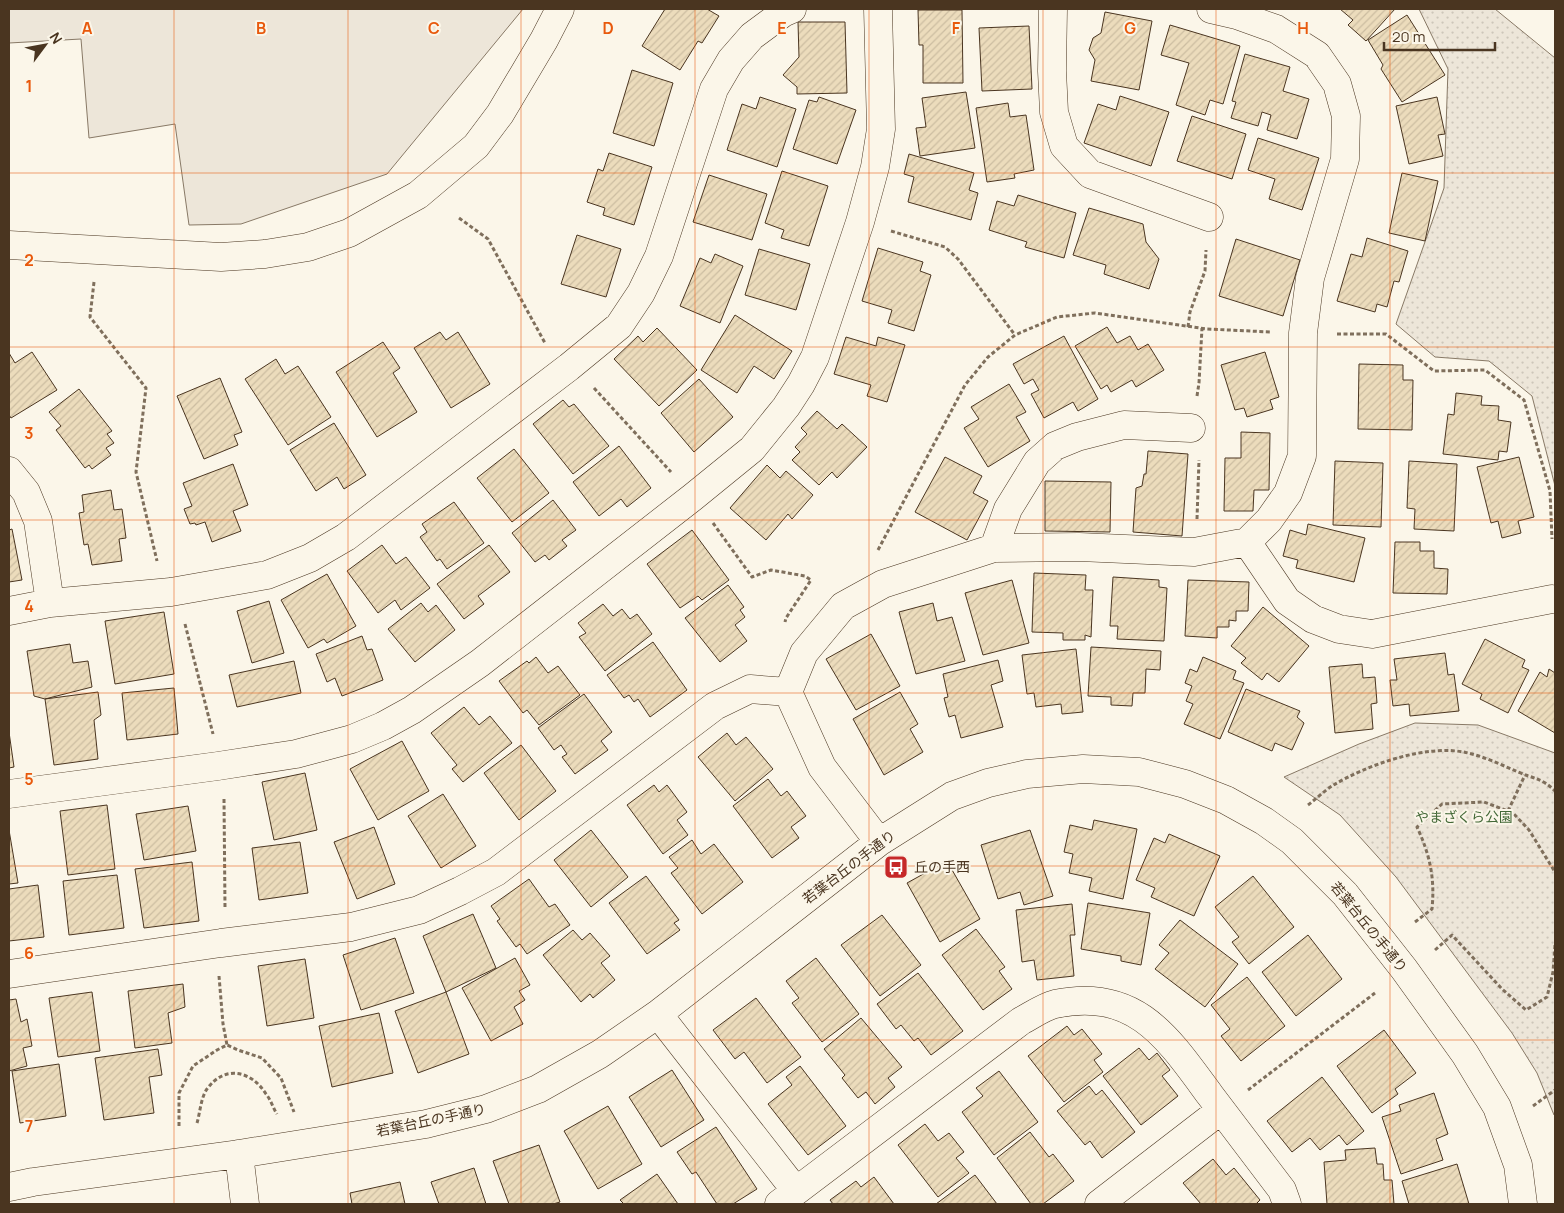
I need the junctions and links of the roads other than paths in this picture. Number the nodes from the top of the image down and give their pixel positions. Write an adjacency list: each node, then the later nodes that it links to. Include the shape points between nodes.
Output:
1 (560, 9): 7 (street, via 500,114 476,146 418,196 349,233 300,248 221,257)
2 (792, 9): 13 (street, via 752,36 731,60 714,89 659,256 641,293 619,326 569,367 346,537 310,558 267,575 171,592)
3 (878, 9): 16 (street, via 881,129 875,167 860,222 815,357 786,407 752,449 487,658 383,726 352,739 296,754)
4 (1053, 9): 6 (street, via 1054,112 1064,146 1090,174)
5 (1211, 9): 10 (street, via 1276,29 1317,55 1336,84 1346,116 1345,159 1310,278 1303,334 1302,456 1288,493 1269,520)
6 (1209, 217)
7 (9, 245)
8 (1191, 428): 11 (street, via 1124,425 1055,446 1037,462 1008,509)
9 (9, 471): 13 (street, via 26,492 38,521)
10 (1247, 542): 11 (street, via 1194,552 1079,547); 12 (street, via 1287,600 1313,619 1339,629 1372,634)
11 (994, 548): 15 (street, via 883,584 843,606 804,653)
12 (1552, 599)
13 (50, 603): 14 (street)
14 (9, 611)
15 (788, 692): 17 (street, via 822,767); 18 (street, via 750,689 715,706 496,872 419,910 351,927)
16 (9, 794)
17 (879, 842): 19 (street, 若葉台丘の手通り); 27 (street, 若葉台丘の手通り, via 952,796 979,786 1027,774 1083,769 1139,772 1185,784 1226,800 1264,821 1292,842 1345,894 1465,1054 1497,1107 1518,1165)
18 (9, 974)
19 (658, 1014): 21 (street, 若葉台丘の手通り, via 600,1054 538,1089 486,1109 426,1124); 23 (street)
20 (1221, 1110): 23 (street, via 1173,1045 1146,1020 1124,1008 1093,1000 1053,1005 1020,1021); 25 (street); 26 (street, via 1282,1190)
21 (239, 1154): 22 (street, 若葉台丘の手通り); 24 (street)
22 (9, 1187)
23 (788, 1197)
24 (245, 1204)
25 (1099, 1204)
26 (1287, 1204)
27 (1523, 1204)

